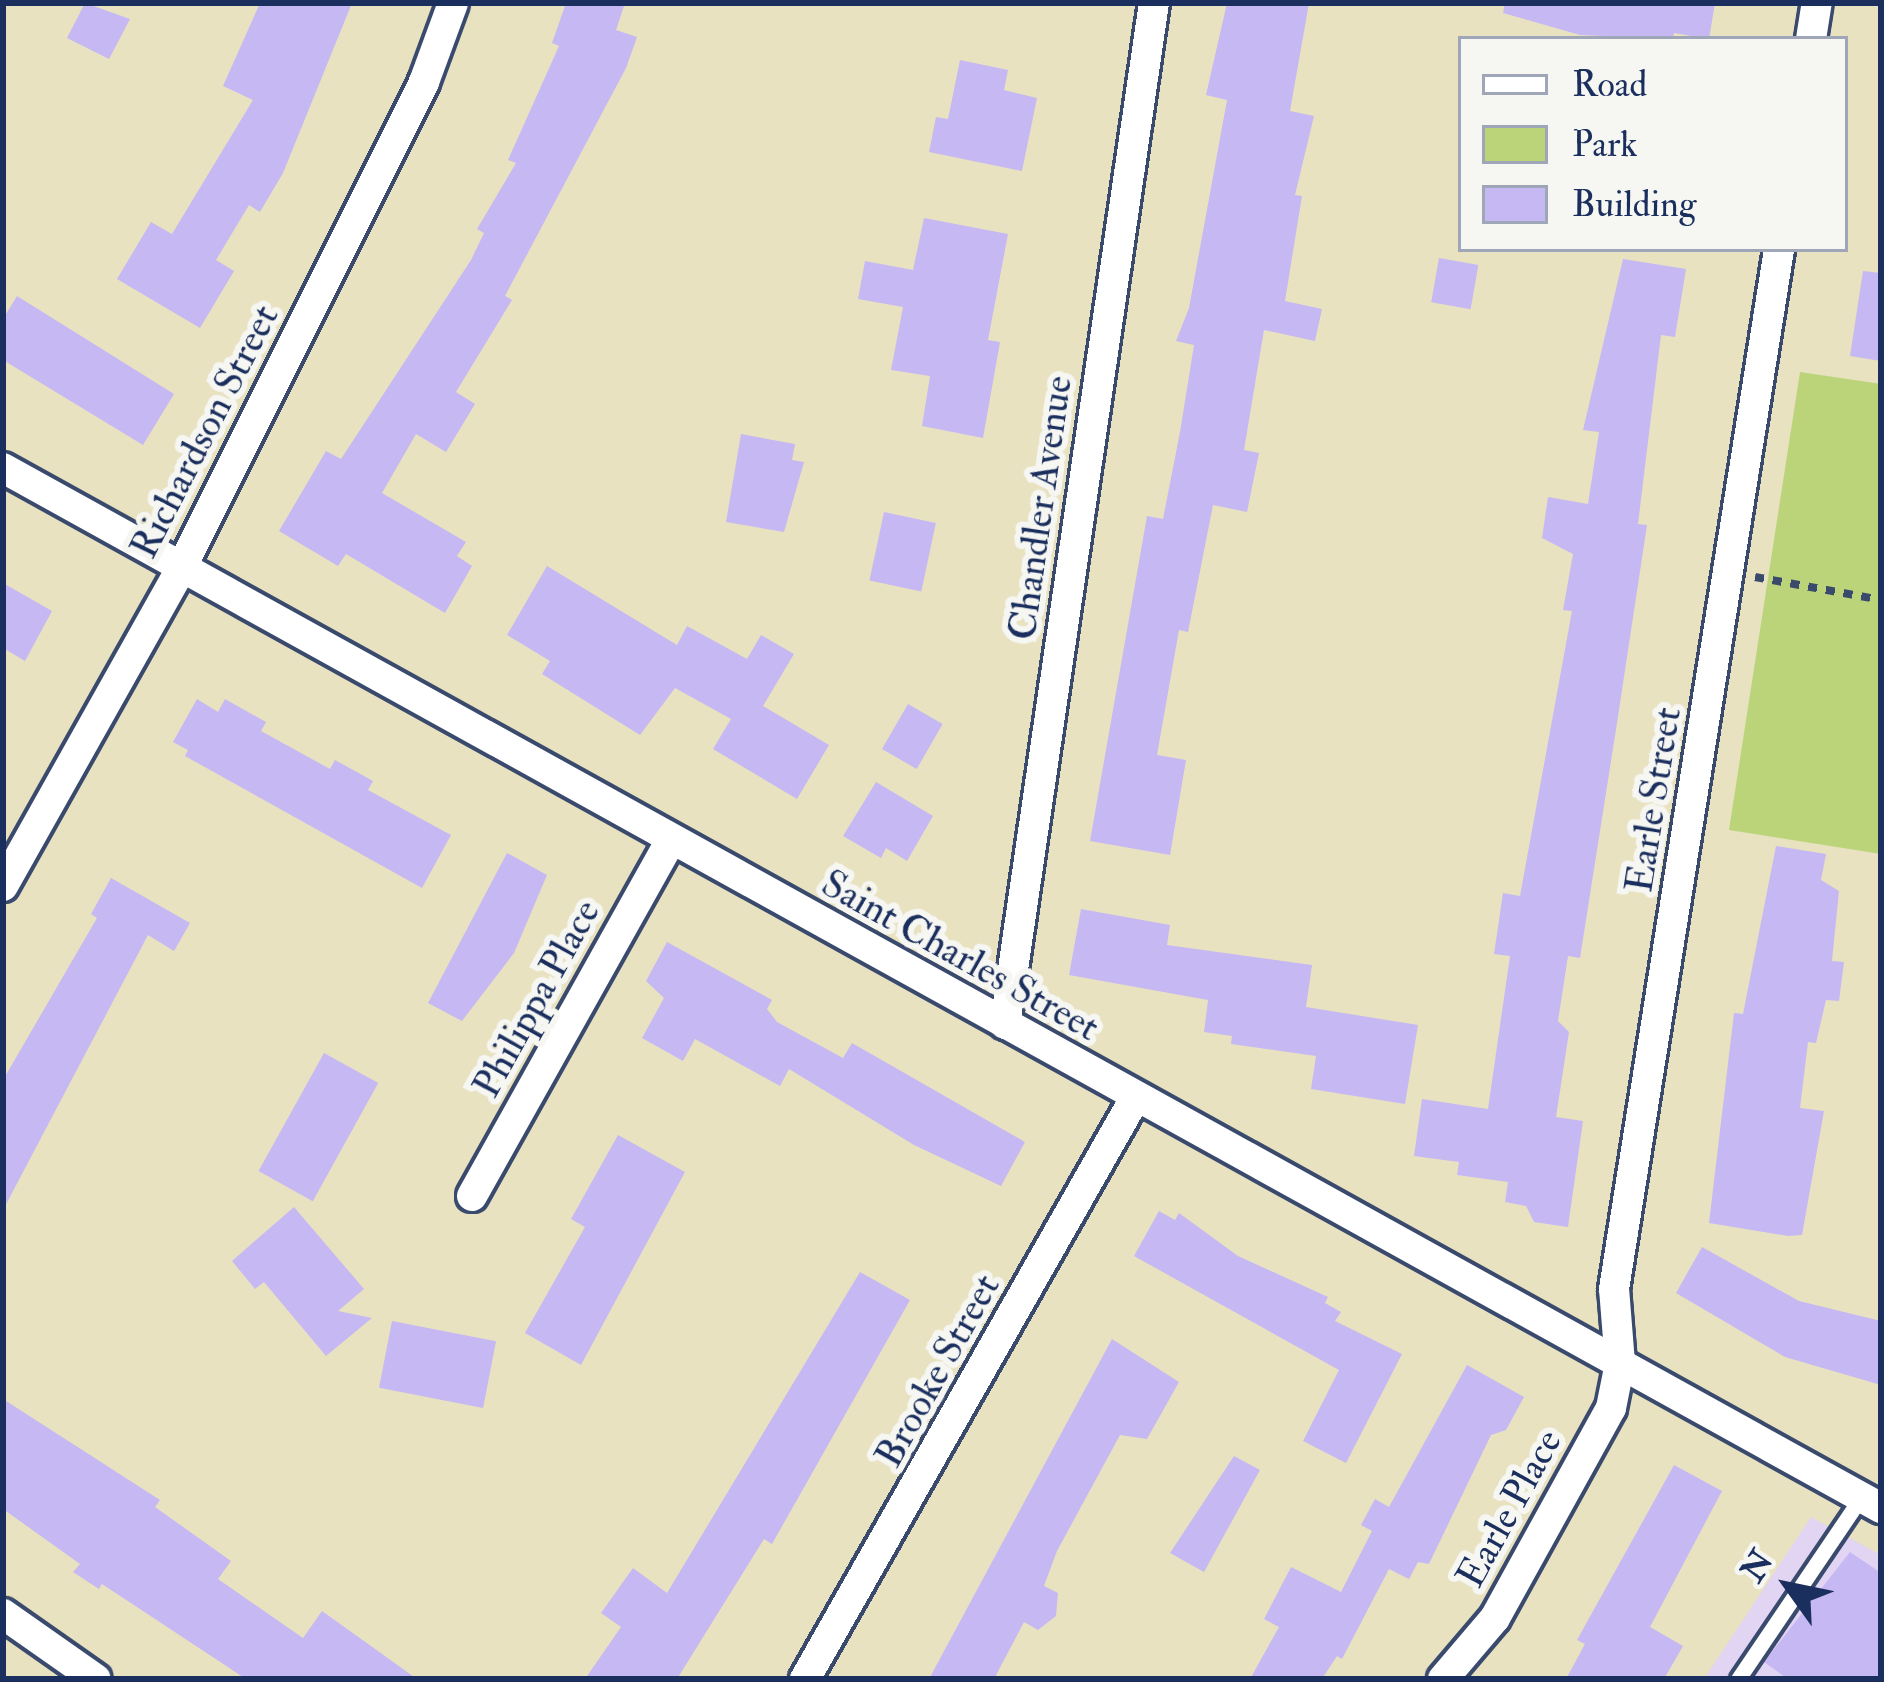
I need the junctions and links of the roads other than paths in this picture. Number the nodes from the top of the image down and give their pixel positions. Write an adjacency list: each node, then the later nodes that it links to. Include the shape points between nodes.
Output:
1 (453, 3): 7 (street, Richardson Street, via 424,82)
2 (1154, 3): 10 (street, Chandler Avenue)
3 (1817, 3): 4 (street)
4 (1812, 36)
5 (1779, 252): 13 (street, Earle Street, via 1615,1289)
6 (3, 468): 7 (street, Saint Charles Street)
7 (182, 567): 8 (street, Saint Charles Street); 9 (street, Richardson Street)
8 (670, 841): 10 (street, Saint Charles Street); 12 (street, Philippa Place)
9 (3, 886)
10 (1005, 1024): 11 (street, Saint Charles Street)
11 (1135, 1098): 13 (street, Saint Charles Street); 17 (street, Brooke Street)
12 (472, 1196)
13 (1620, 1363): 14 (street, Saint Charles Street); 18 (street, Earle Place, via 1611,1408 1496,1618)
14 (1871, 1502): 19 (lane)
15 (3, 1614): 16 (street)
16 (96, 1679)
17 (806, 1679)
18 (1443, 1679)
19 (1738, 1679)

